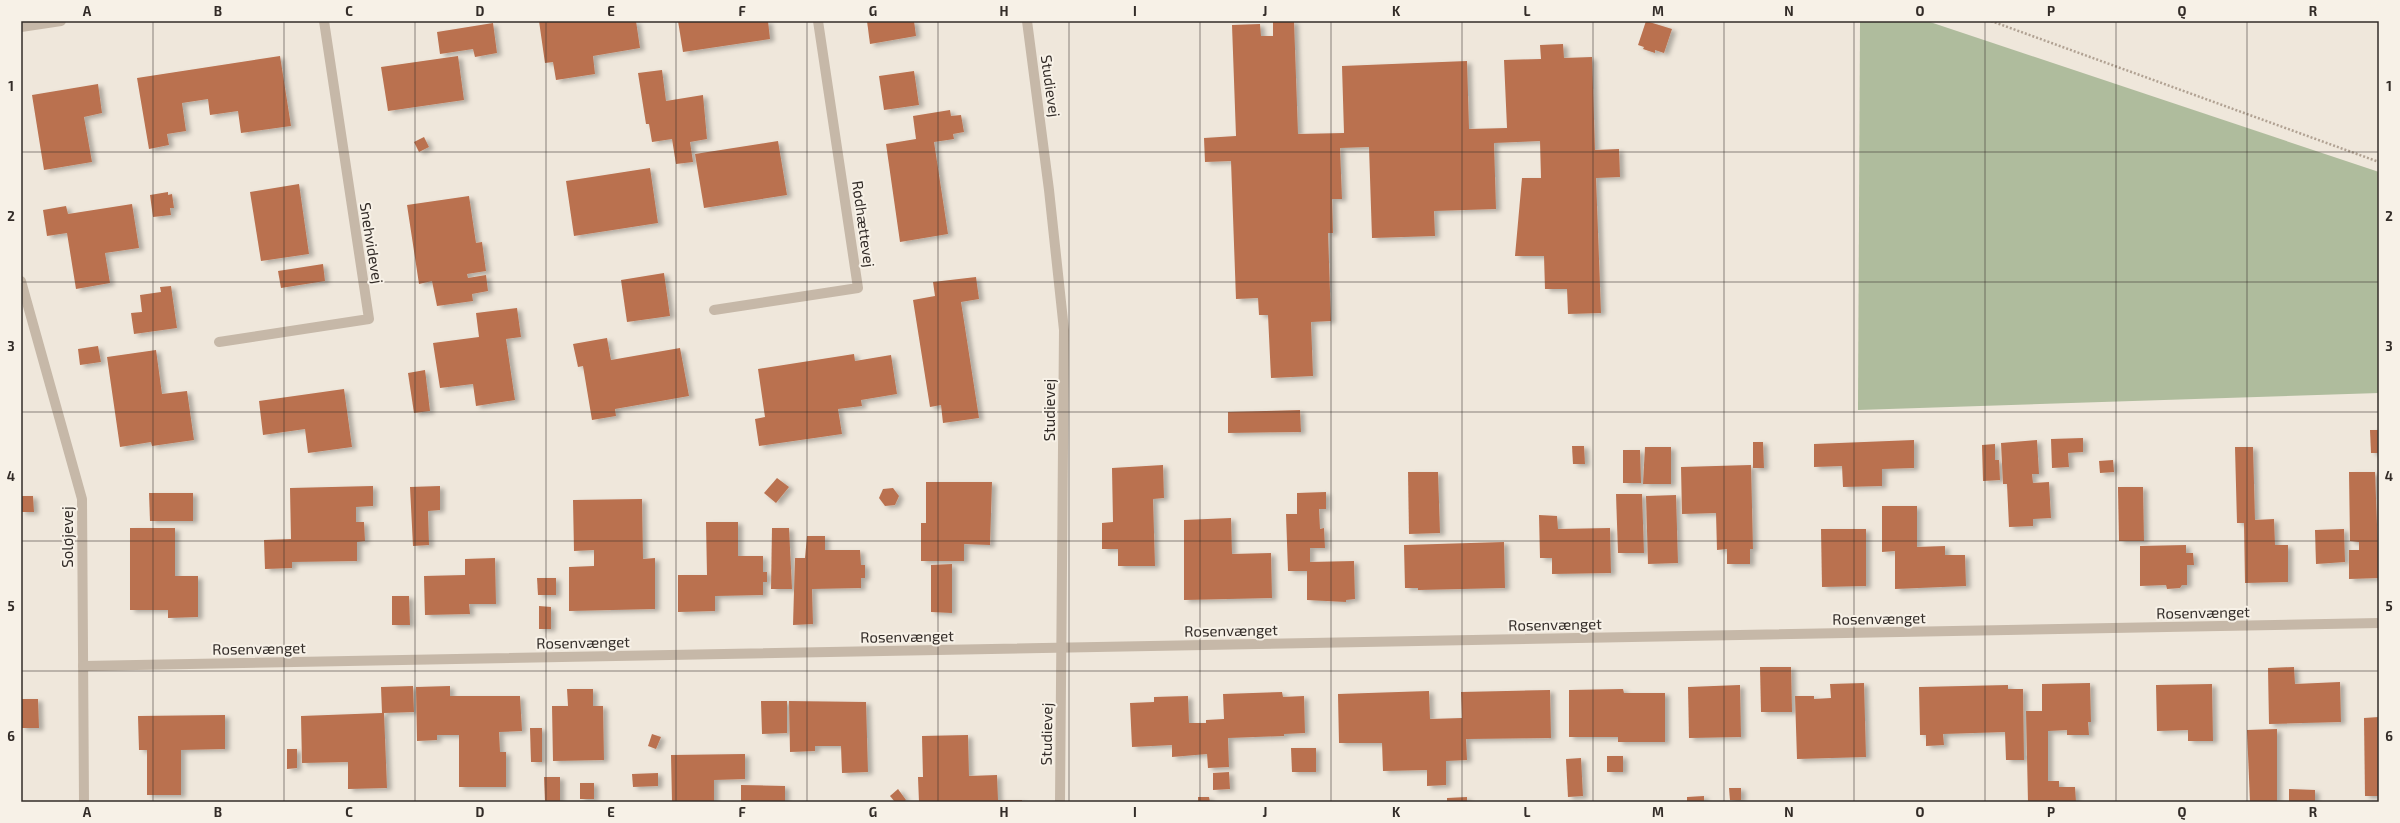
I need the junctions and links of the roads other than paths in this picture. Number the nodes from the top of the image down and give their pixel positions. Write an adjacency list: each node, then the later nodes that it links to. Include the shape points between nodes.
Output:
1 (61, 21): 5 (street)
2 (324, 21): 8 (street, Snehvidevej, via 369,319)
3 (818, 21): 7 (street, Rødhættevej, via 858,288)
4 (1027, 21): 10 (street, Studievej, via 1064,330)
5 (21, 27)
6 (21, 281): 11 (street, Soløjevej, via 82,499)
7 (714, 310)
8 (219, 342)
9 (2379, 624): 10 (street, Rosenvænget)
10 (1062, 648): 11 (street, Rosenvænget); 13 (street, Studievej)
11 (83, 666): 12 (street, Soløjevej)
12 (84, 802)
13 (1060, 802)

